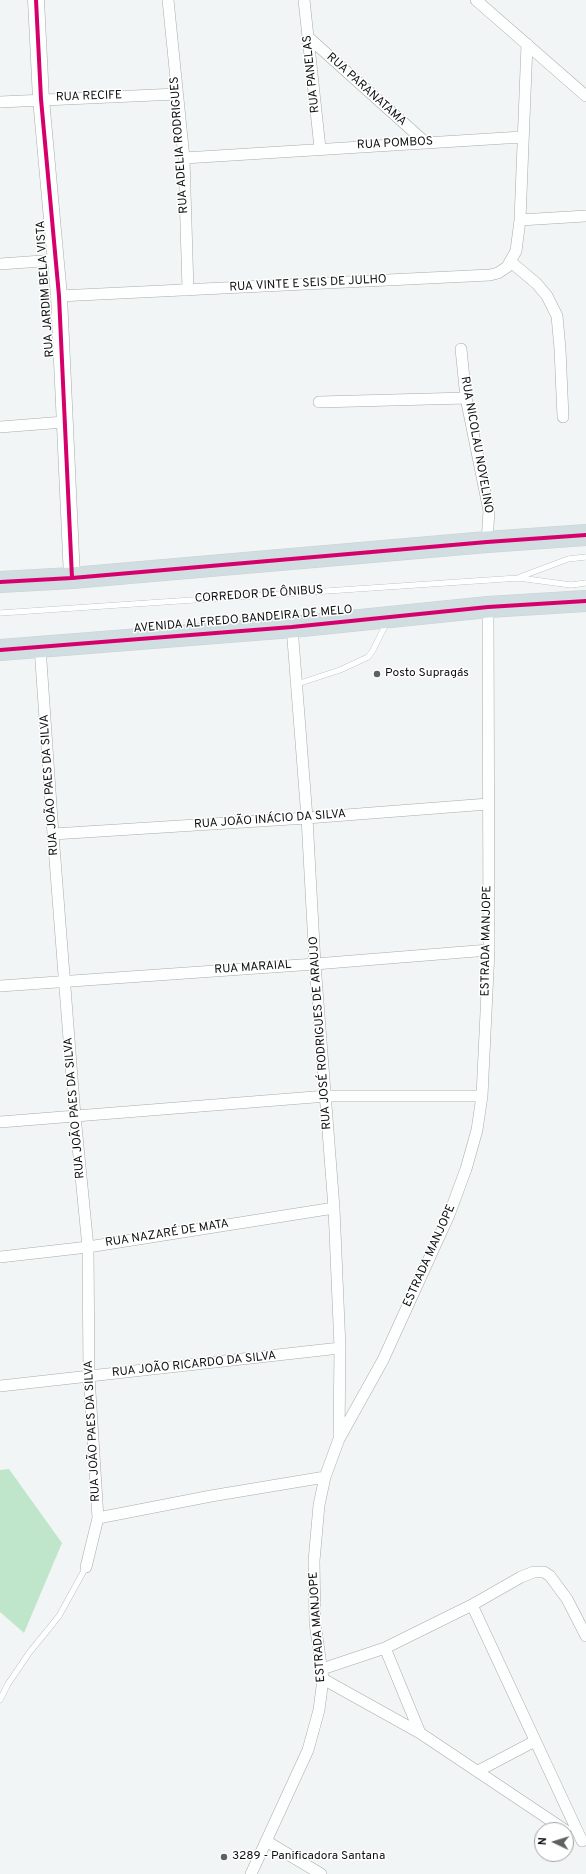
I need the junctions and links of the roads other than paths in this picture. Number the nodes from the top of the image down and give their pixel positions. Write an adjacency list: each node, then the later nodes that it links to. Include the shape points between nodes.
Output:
1 (36, 0): 9 (main road, RUA JARDIM BELA VISTA)
2 (168, 0): 7 (street, RUA ADELIA RODRIGUES)
3 (304, 0): 5 (street, RUA PANELAS)
4 (476, 0): 6 (street)
5 (308, 38): 12 (street, RUA PARANATAMA); 13 (street, RUA PANELAS)
6 (527, 44): 8 (street); 11 (street)
7 (177, 94): 9 (street, RUA RECIFE); 14 (street, RUA ADELIA RODRIGUES)
8 (586, 96)
9 (41, 99): 10 (street, RUA RECIFE); 17 (main road, RUA JARDIM BELA VISTA)
10 (0, 102)
11 (522, 137): 12 (street, RUA POMBOS); 16 (street)
12 (425, 142): 13 (street, RUA POMBOS)
13 (320, 148): 14 (street, RUA POMBOS)
14 (184, 158): 20 (street, RUA ADELIA RODRIGUES)
15 (586, 216): 16 (street)
16 (520, 220): 18 (street, via 516,250)
17 (56, 260): 19 (street); 21 (main road, RUA JARDIM BELA VISTA)
18 (511, 262): 20 (street, RUA VINTE E SEIS DE JULHO, via 502,271 490,275); 25 (street, via 537,284 547,296 557,316)
19 (0, 264)
20 (188, 290): 21 (street, RUA VINTE E SEIS DE JULHO)
21 (59, 296): 26 (main road, RUA JARDIM BELA VISTA)
22 (461, 349): 23 (street, RUA NICOLAU NOVELINO)
23 (466, 398): 24 (street); 29 (street, RUA NICOLAU NOVELINO, via 489,511)
24 (319, 402)
25 (563, 417)
26 (64, 422): 27 (street); 31 (main road, RUA JARDIM BELA VISTA)
27 (0, 426)
28 (586, 535): 29 (highway)
29 (487, 542): 31 (highway)
30 (586, 557): 32 (lane, CORREDOR DE ÔNIBUS, via 568,558)
31 (72, 578): 33 (highway)
32 (519, 578): 34 (lane, CORREDOR DE ÔNIBUS, via 571,585); 37 (lane, CORREDOR DE ÔNIBUS)
33 (0, 582)
34 (586, 583)
35 (586, 601): 36 (highway, AVENIDA ALFREDO BANDEIRA DE MELO)
36 (488, 608): 38 (highway, AVENIDA ALFREDO BANDEIRA DE MELO); 43 (street, ESTRADA MANJOPE)
37 (0, 613)
38 (389, 617): 39 (highway, AVENIDA ALFREDO BANDEIRA DE MELO); 42 (lane, via 368,657 340,670)
39 (292, 628): 40 (highway, AVENIDA ALFREDO BANDEIRA DE MELO); 42 (street, RUA JOSÉ RODRIGUES DE ARAUJO)
40 (40, 647): 41 (highway, AVENIDA ALFREDO BANDEIRA DE MELO); 45 (street, RUA JOÃO PAES DA SILVA)
41 (0, 650)
42 (297, 684): 44 (street, RUA JOSÉ RODRIGUES DE ARAUJO)
43 (488, 804): 44 (street, RUA JOÃO INÁCIO DA SILVA); 46 (street, ESTRADA MANJOPE)
44 (307, 818): 45 (street, RUA JOÃO INÁCIO DA SILVA); 47 (street, RUA JOSÉ RODRIGUES DE ARAUJO)
45 (53, 834): 48 (street, RUA JOÃO PAES DA SILVA)
46 (489, 950): 47 (street, RUA MARAIAL); 51 (street, ESTRADA MANJOPE)
47 (315, 964): 48 (street, RUA MARAIAL); 50 (street, RUA JOSÉ RODRIGUES DE ARAUJO)
48 (65, 981): 49 (street, RUA MARAIAL); 52 (street, RUA JOÃO PAES DA SILVA)
49 (0, 986)
50 (327, 1096): 51 (street); 52 (street); 54 (street, RUA JOSÉ RODRIGUES DE ARAUJO)
51 (482, 1096): 60 (street, ESTRADA MANJOPE, via 478,1130 449,1216 383,1360)
52 (75, 1116): 53 (street); 55 (street, RUA JOÃO PAES DA SILVA)
53 (0, 1122)
54 (334, 1208): 55 (street, RUA NAZARÉ DE MATA); 57 (street, RUA JOSÉ RODRIGUES DE ARAUJO)
55 (88, 1247): 56 (street, RUA NAZARÉ DE MATA); 58 (street, RUA JOÃO PAES DA SILVA)
56 (0, 1257)
57 (340, 1348): 58 (street, RUA JOÃO RICARDO DA SILVA); 60 (street, RUA JOSÉ RODRIGUES DE ARAUJO)
58 (89, 1376): 59 (street, RUA JOÃO RICARDO DA SILVA); 62 (street, RUA JOÃO PAES DA SILVA)
59 (0, 1386)
60 (339, 1439): 61 (street, ESTRADA MANJOPE)
61 (325, 1476): 62 (street); 67 (street, ESTRADA MANJOPE, via 319,1505 314,1560 315,1623)
62 (98, 1518): 63 (street, RUA JOÃO PAES DA SILVA)
63 (86, 1567): 68 (lane, via 59,1616 29,1653)
64 (472, 1605): 65 (street, via 521,1577 534,1572 544,1572 567,1599); 66 (street); 70 (street)
65 (586, 1636)
66 (385, 1648): 67 (street); 69 (street)
67 (322, 1674): 69 (street); 74 (street, ESTRADA MANJOPE, via 319,1710 308,1750)
68 (0, 1700)
69 (420, 1733): 71 (street)
70 (535, 1741): 71 (street); 75 (street)
71 (478, 1771): 72 (street)
72 (553, 1822)
73 (574, 1836): 75 (street)
74 (266, 1841): 76 (street, ESTRADA MANJOPE); 77 (street)
75 (584, 1843)
76 (251, 1874)
77 (321, 1874)

